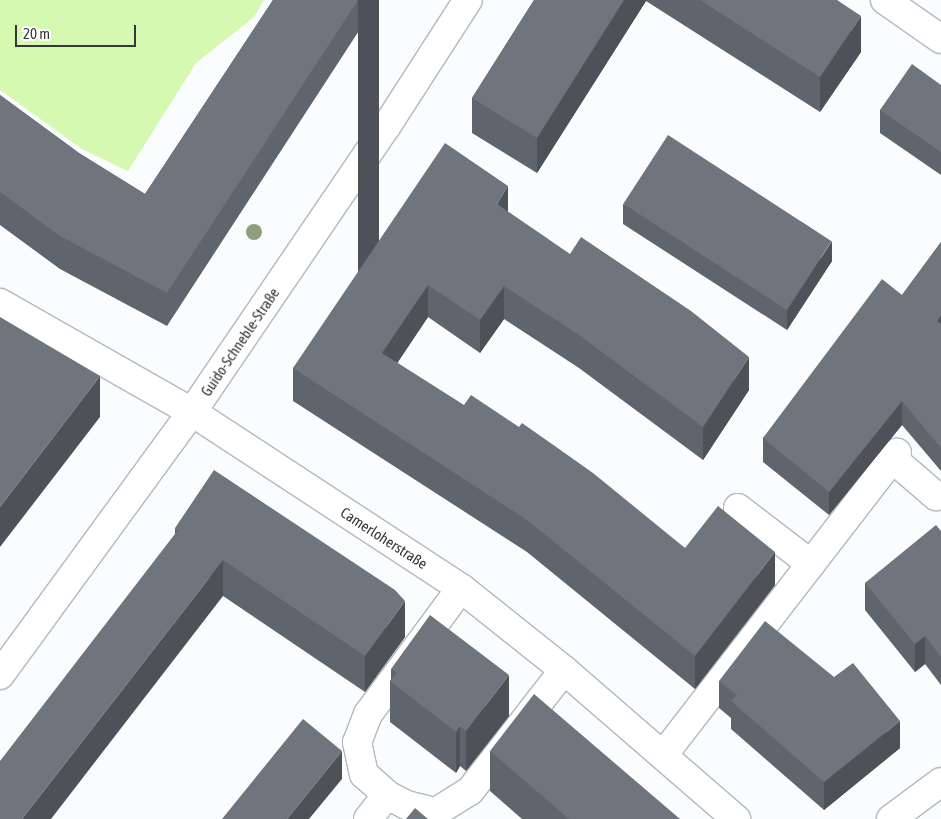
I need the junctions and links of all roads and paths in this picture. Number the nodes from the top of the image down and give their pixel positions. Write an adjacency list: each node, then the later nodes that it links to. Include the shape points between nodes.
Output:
1 (468, 0): 5 (street, Guido-Schneble-Straße)
2 (885, 0): 3 (street)
3 (941, 39)
4 (0, 303): 5 (street, Camerloherstraße)
5 (192, 412): 9 (street, Camerloherstraße); 11 (street, Guido-Schneble-Straße)
6 (936, 496): 8 (street, via 895,456)
7 (738, 508): 8 (street)
8 (811, 564): 12 (street)
9 (461, 588): 10 (street, Camerloherstraße); 14 (street, via 368,714 356,742 364,774)
10 (564, 670): 12 (street, Camerloherstraße); 14 (street, via 470,791 436,812 407,805)
11 (0, 675)
12 (664, 754): 16 (street, Camerloherstraße)
13 (941, 782): 17 (street)
14 (387, 795): 15 (street)
15 (368, 819)
16 (736, 819)
17 (891, 819)

